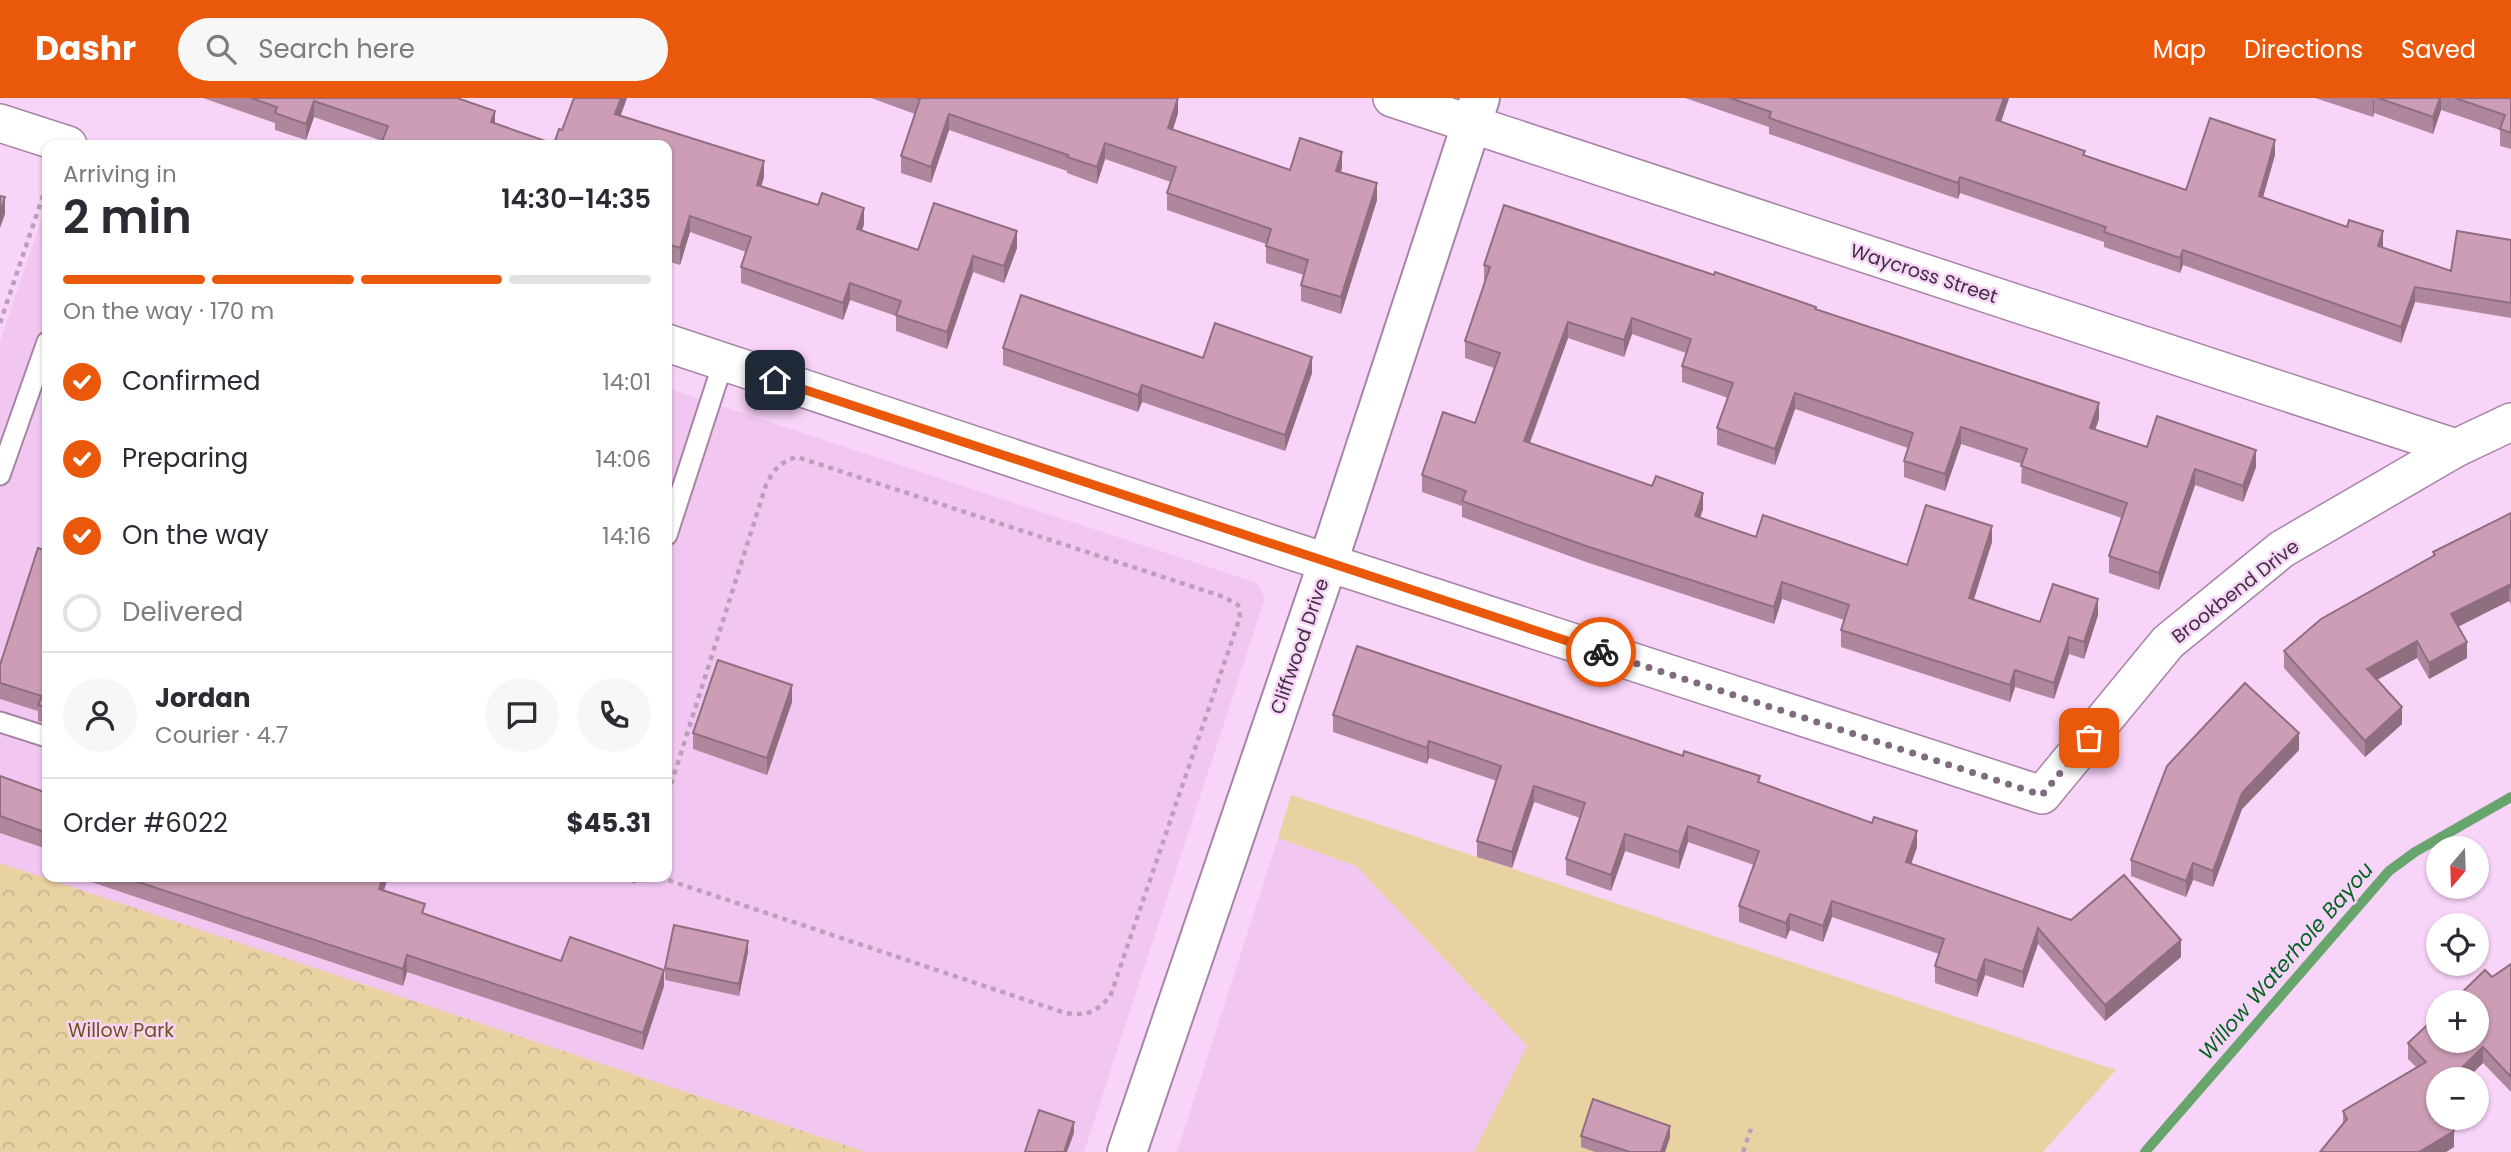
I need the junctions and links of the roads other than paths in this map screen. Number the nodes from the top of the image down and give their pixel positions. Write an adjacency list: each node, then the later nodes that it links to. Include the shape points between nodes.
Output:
1 (1392, 98): 2 (street, Waycross Street)
2 (1476, 111): 9 (street, Waycross Street); 12 (street, Cliffwood Drive)
3 (0, 123): 4 (street)
4 (53, 140)
5 (672, 345): 7 (street)
6 (42, 355): 10 (lane)
7 (723, 363): 11 (lane); 12 (street)
8 (2511, 422): 9 (street, Brookbend Drive)
9 (2455, 448): 12 (street, Brookbend Drive, via 2282,549 2168,642 2042,795)
10 (0, 475)
11 (672, 520)
12 (1328, 562): 15 (street, Cliffwood Drive)
13 (0, 722): 14 (lane)
14 (42, 735)
15 (1127, 1152)

